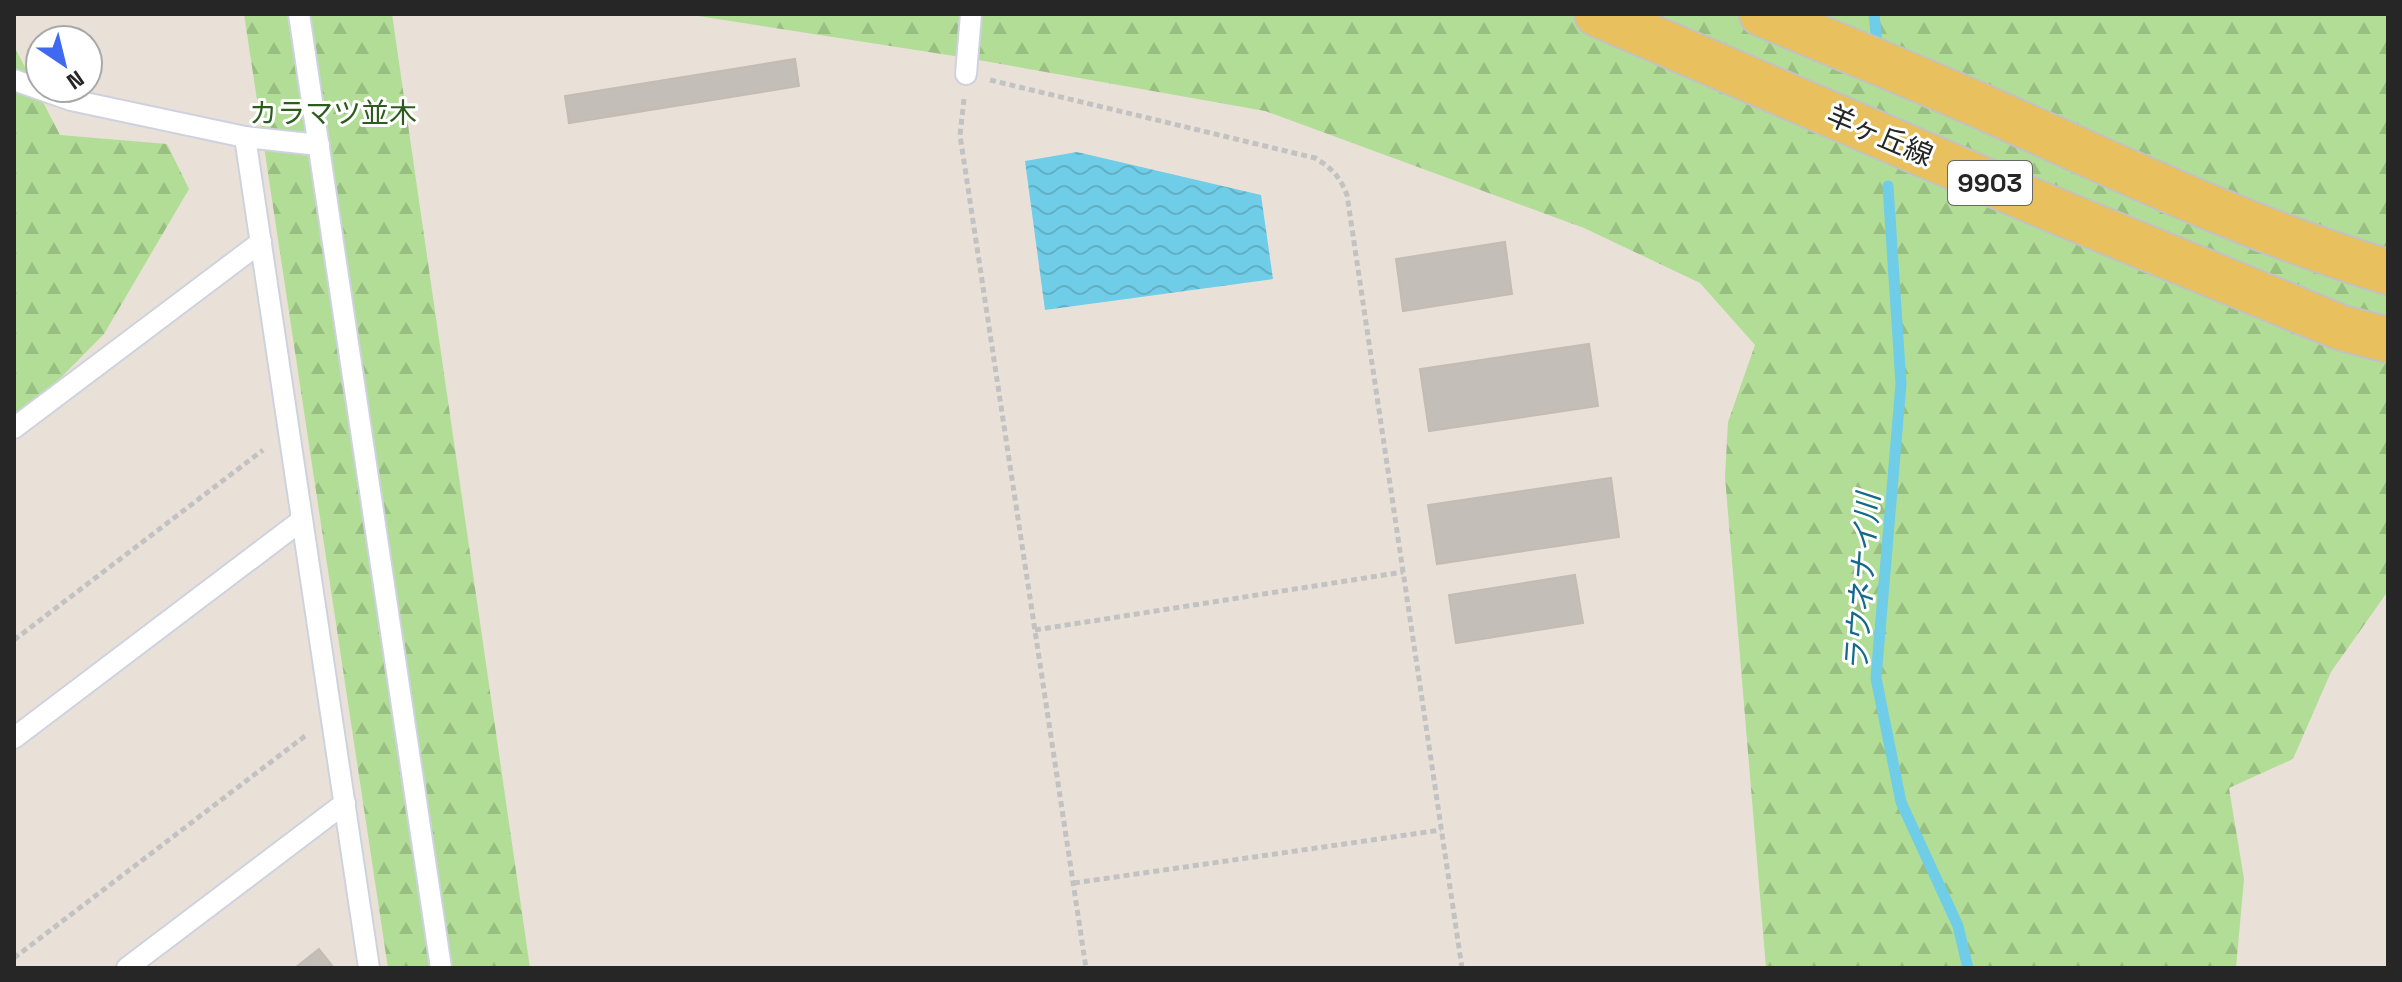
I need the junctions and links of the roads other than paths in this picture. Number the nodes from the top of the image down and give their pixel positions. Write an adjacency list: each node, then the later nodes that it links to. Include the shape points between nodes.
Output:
1 (299, 14): 8 (lane)
2 (971, 14): 5 (lane)
3 (1597, 14): 11 (main road, 羊ヶ丘線 / 9903, via 2056,211 2342,328)
4 (1762, 14): 10 (main road, 9903, via 2180,196)
5 (966, 74)
6 (14, 80): 7 (lane, via 71,100)
7 (245, 137): 8 (lane); 9 (lane)
8 (319, 145): 18 (lane)
9 (261, 242): 12 (lane); 13 (lane)
10 (2388, 272)
11 (2388, 340)
12 (14, 428)
13 (302, 520): 14 (lane); 17 (lane)
14 (14, 738)
15 (345, 803): 16 (lane)
16 (127, 968)
17 (369, 968)
18 (441, 968)

